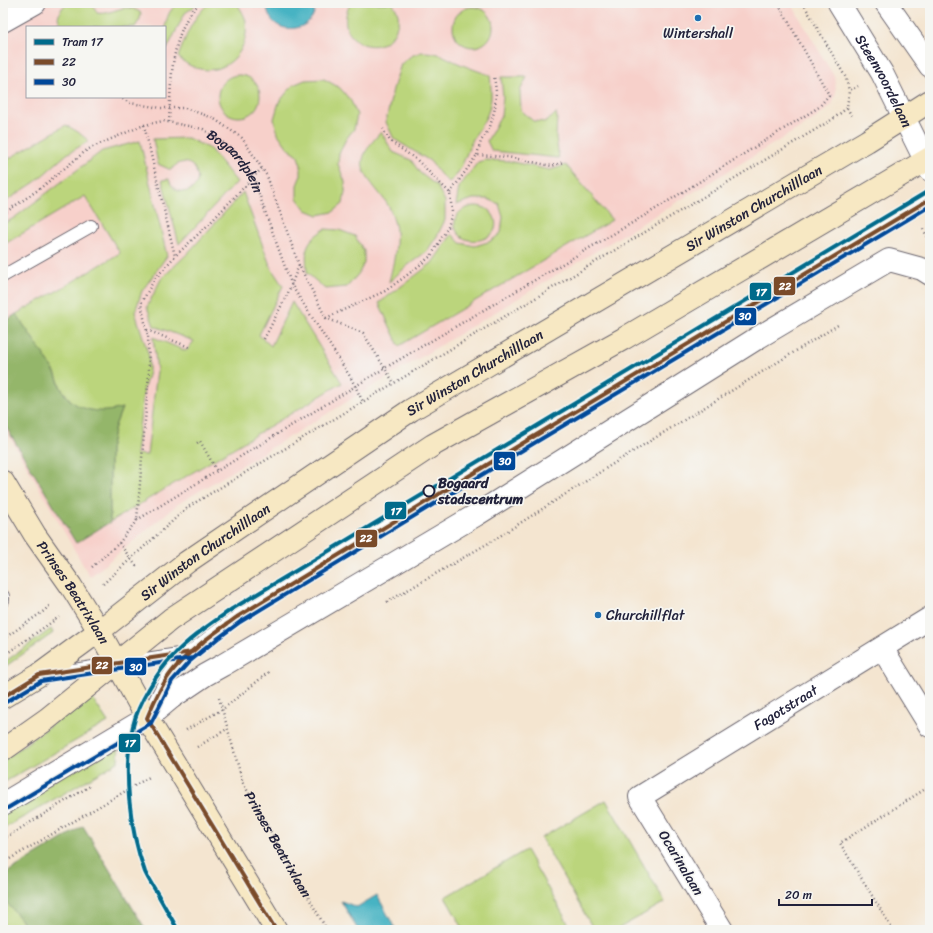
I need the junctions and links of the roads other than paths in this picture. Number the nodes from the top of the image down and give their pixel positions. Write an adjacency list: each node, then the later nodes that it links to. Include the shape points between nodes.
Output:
1 (35, 3): 4 (street)
2 (839, 3): 7 (street, Steenvoordelaan, via 882,73)
3 (886, 3): 5 (street)
4 (3, 21)
5 (930, 66)
6 (930, 101): 7 (street, Sir Winston Churchilllaan)
7 (904, 118): 8 (street, Steenvoordelaan); 17 (street, Sir Winston Churchilllaan, via 411,410 187,562)
8 (928, 163): 20 (street, via 433,445 171,619)
9 (930, 199): 19 (lane, via 244,613)
10 (91, 226): 12 (lane)
11 (930, 274): 23 (street, via 922,269 889,260 758,337 476,514 205,675)
12 (3, 276)
13 (3, 482): 17 (street, Prinses Beatrixlaan, via 34,535 71,586)
14 (3, 596): 15 (lane)
15 (3, 600)
16 (930, 618): 18 (street, Fagotstraat)
17 (99, 631): 20 (street, Prinses Beatrixlaan); 21 (street, Sir Winston Churchilllaan)
18 (882, 648): 24 (street); 26 (street, Fagotstraat)
19 (192, 652): 20 (lane, Sir Winston Churchilllaan); 23 (lane, via 167,678)
20 (117, 663): 21 (lane, Sir Winston Churchilllaan); 23 (street, Prinses Beatrixlaan); 25 (street, via 47,719)
21 (39, 675): 22 (street, Sir Winston Churchilllaan)
22 (3, 697)
23 (147, 718): 27 (street); 28 (street, Prinses Beatrixlaan)
24 (930, 726)
25 (3, 750)
26 (640, 797): 29 (street, Ocarinalaan)
27 (3, 804)
28 (276, 930)
29 (722, 930)

